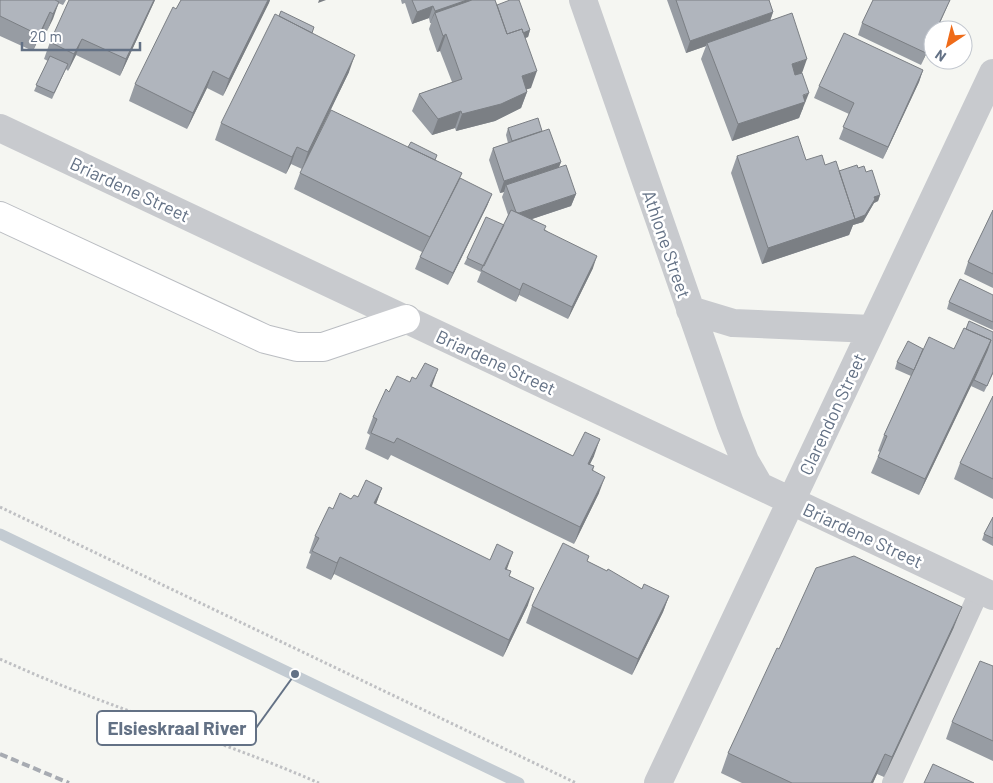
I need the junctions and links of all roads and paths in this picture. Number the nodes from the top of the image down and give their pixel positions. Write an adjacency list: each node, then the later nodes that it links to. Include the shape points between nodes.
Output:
1 (583, 0): 5 (street, Athlone Street)
2 (990, 87): 7 (street, Clarendon Street)
3 (0, 128): 6 (street, Briardene Street)
4 (0, 216): 6 (main road, via 265,339 297,347 323,347)
5 (690, 310): 7 (street, via 733,323); 8 (street, Athlone Street, via 730,423 745,461)
6 (406, 319): 8 (street, Briardene Street)
7 (872, 329): 9 (street, Clarendon Street)
8 (759, 485): 9 (street, Briardene Street)
9 (791, 501): 11 (street, Briardene Street); 15 (street, Clarendon Street)
10 (0, 507): 14 (path)
11 (987, 593): 16 (lane)
12 (0, 659): 13 (path, via 53,684 262,758)
13 (319, 783)
14 (576, 783)
15 (658, 783)
16 (892, 783)

